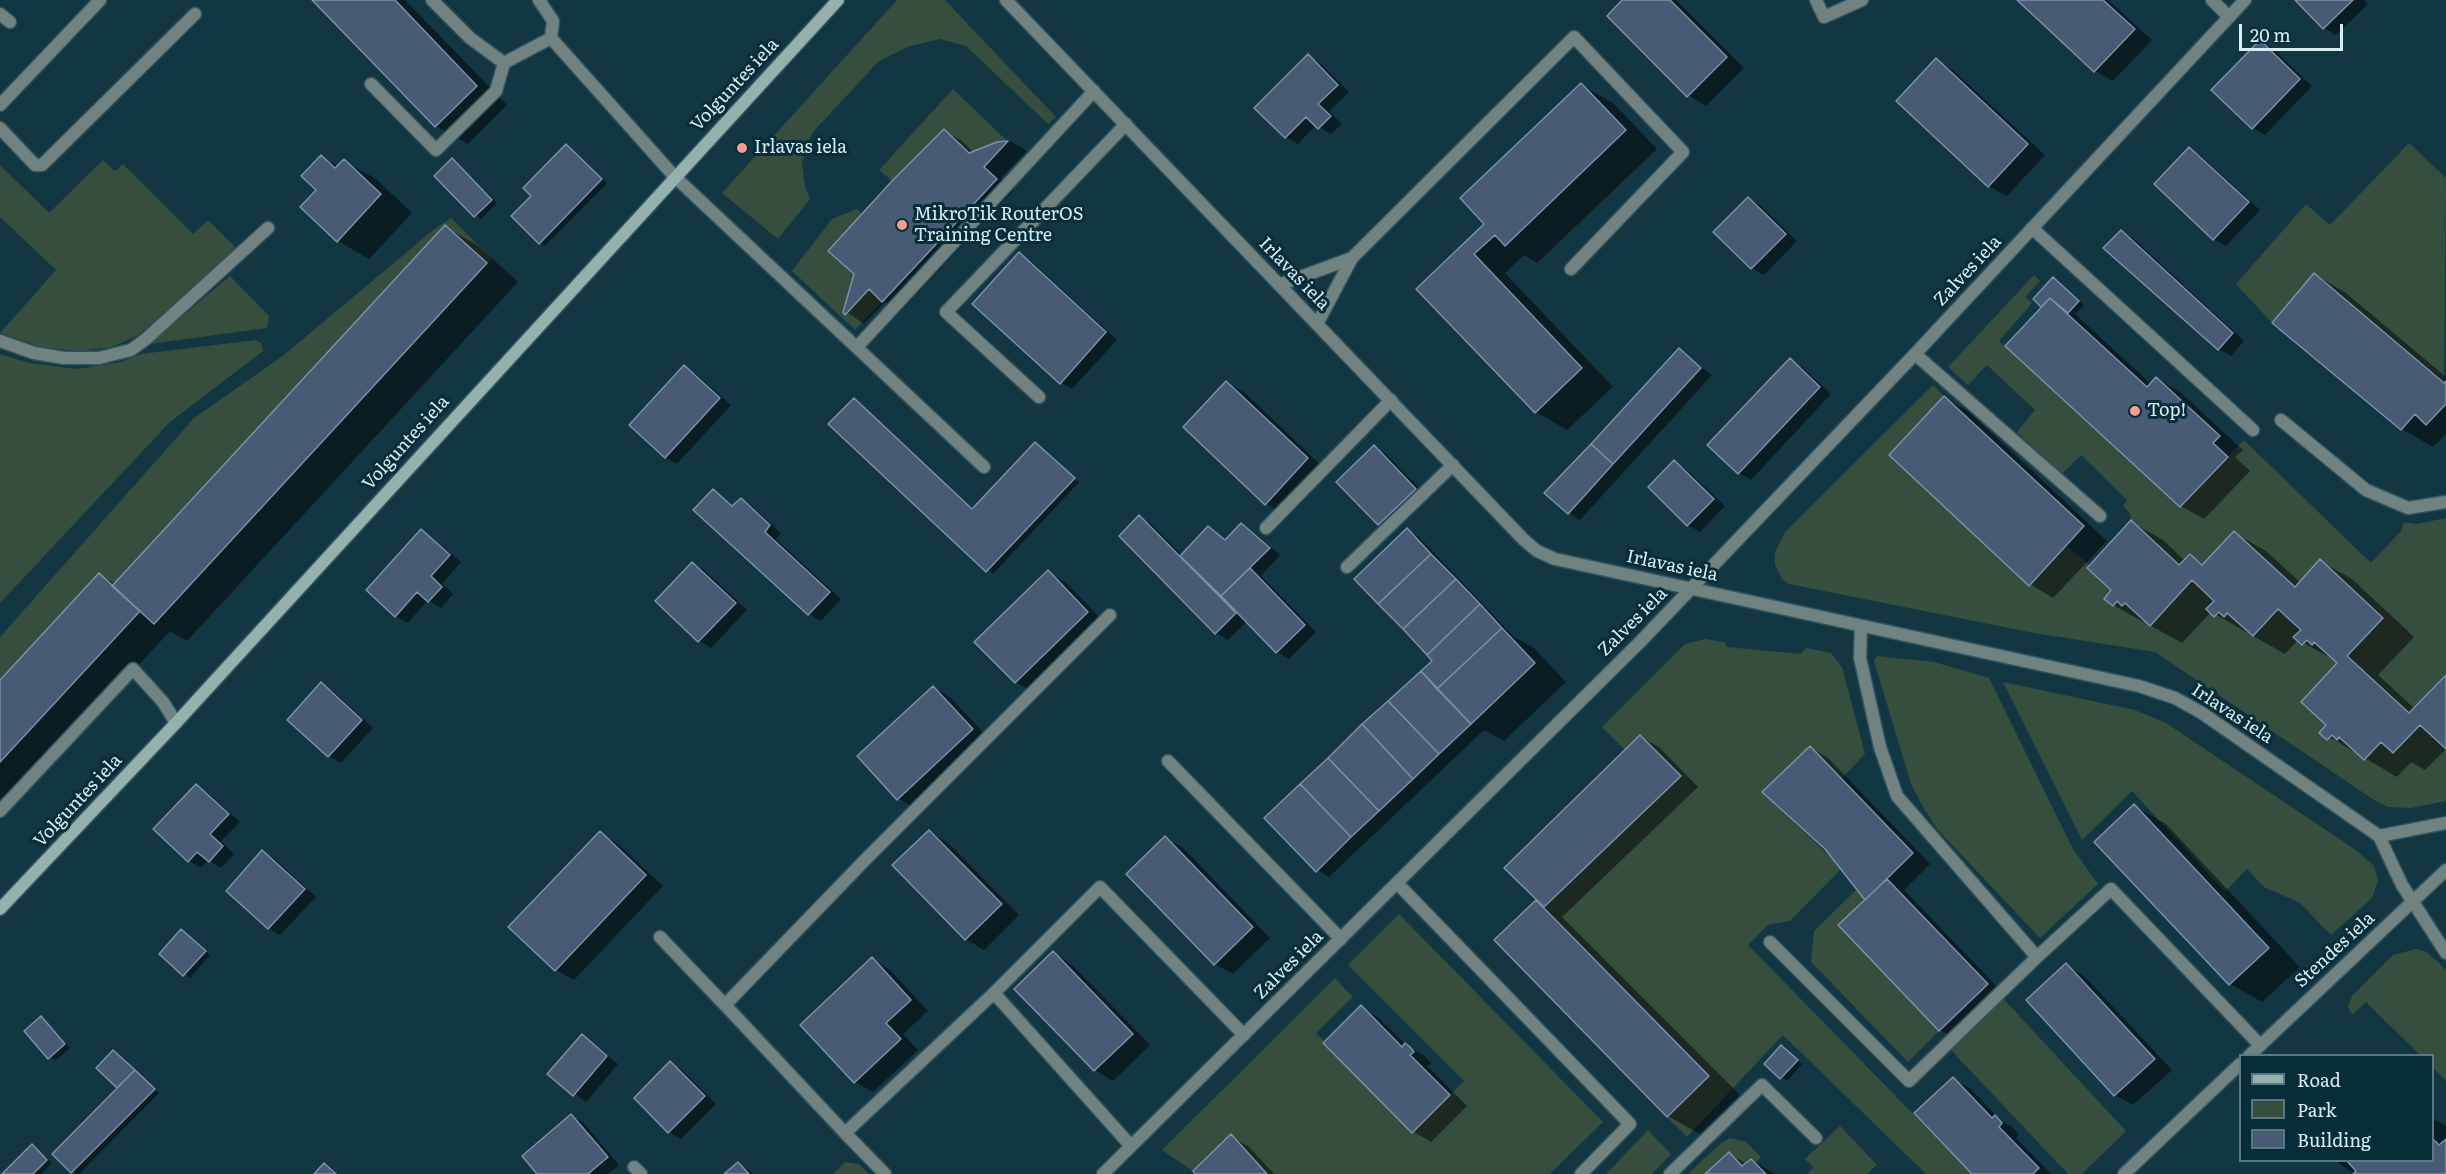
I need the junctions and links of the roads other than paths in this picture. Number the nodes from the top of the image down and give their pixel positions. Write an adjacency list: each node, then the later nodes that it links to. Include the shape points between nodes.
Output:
1 (100, 0): 18 (street)
2 (432, 0): 15 (street, via 470,38)
3 (539, 0): 14 (street, via 553,21)
4 (837, 0): 21 (street, Volguntes iela)
5 (1006, 0): 17 (street, Irlavas iela)
6 (1816, 0): 7 (street, via 1824,17)
7 (1862, 0)
8 (2212, 0): 12 (street)
9 (2245, 0): 12 (street, Zalves iela)
10 (0, 14): 13 (street)
11 (195, 14): 20 (street, via 42,165 35,165)
12 (2229, 17): 23 (street, Zalves iela)
13 (10, 22)
14 (551, 38): 15 (street); 21 (street)
15 (504, 63): 16 (street, via 496,91 436,150)
16 (370, 84)
17 (1094, 91): 19 (street, Irlavas iela); 29 (street)
18 (0, 105)
19 (1126, 124): 26 (street, Irlavas iela); 31 (street, via 946,312)
20 (0, 128)
21 (674, 177): 29 (street); 44 (street, Volguntes iela)
22 (268, 228): 28 (street, via 131,350 99,358 64,358)
23 (2032, 228): 30 (street, Zalves iela); 34 (street)
24 (1352, 258): 25 (street, via 1574,37 1683,152); 26 (street); 27 (street)
25 (1571, 269)
26 (1280, 285): 27 (street, Irlavas iela)
27 (1317, 324): 32 (street, Irlavas iela)
28 (0, 341)
29 (857, 347): 36 (street)
30 (1915, 354): 38 (street); 41 (street, Zalves iela)
31 (1039, 397)
32 (1391, 400): 35 (street, Irlavas iela); 39 (street)
33 (2281, 420): 37 (street, via 2366,490 2408,508)
34 (2253, 430)
35 (1453, 465): 40 (street); 41 (street, Irlavas iela, via 1537,551 1555,559)
36 (984, 467)
37 (2446, 502)
38 (2100, 516)
39 (1266, 528)
40 (1347, 567)
41 (1691, 589): 43 (street, Irlavas iela); 50 (street, Zalves iela)
42 (1110, 615): 59 (street)
43 (1861, 627): 48 (street, Irlavas iela, via 2159,692 2202,713); 57 (street, via 1860,658 1880,747 1897,796)
44 (176, 723): 46 (street, via 133,669); 52 (street, Volguntes iela)
45 (1168, 761): 54 (street)
46 (0, 811)
47 (2446, 823): 48 (street)
48 (2379, 837): 51 (street, Irlavas iela)
49 (2446, 870): 51 (street, Stendes iela)
50 (1397, 883): 54 (street, Zalves iela); 69 (street, via 1630,1124)
51 (2414, 903): 56 (street, Irlavas iela); 61 (street, Stendes iela)
52 (0, 909)
53 (660, 937): 59 (street)
54 (1341, 939): 60 (street, Zalves iela)
55 (1770, 942): 57 (street, via 1909,1082)
56 (2446, 953)
57 (2037, 957): 61 (street, via 2111,889)
58 (994, 993): 60 (street, via 1100,887); 64 (street); 66 (street)
59 (725, 1005): 64 (street)
60 (1244, 1035): 66 (street, Zalves iela)
61 (2260, 1045): 62 (street, Stendes iela)
62 (2251, 1054)
63 (2239, 1066): 71 (street)
64 (845, 1133): 67 (street)
65 (1816, 1138): 70 (street, via 1762,1085)
66 (1131, 1146): 68 (street, Zalves iela)
67 (885, 1174)
68 (1103, 1174)
69 (1581, 1174)
70 (1670, 1174)
71 (2124, 1174)

